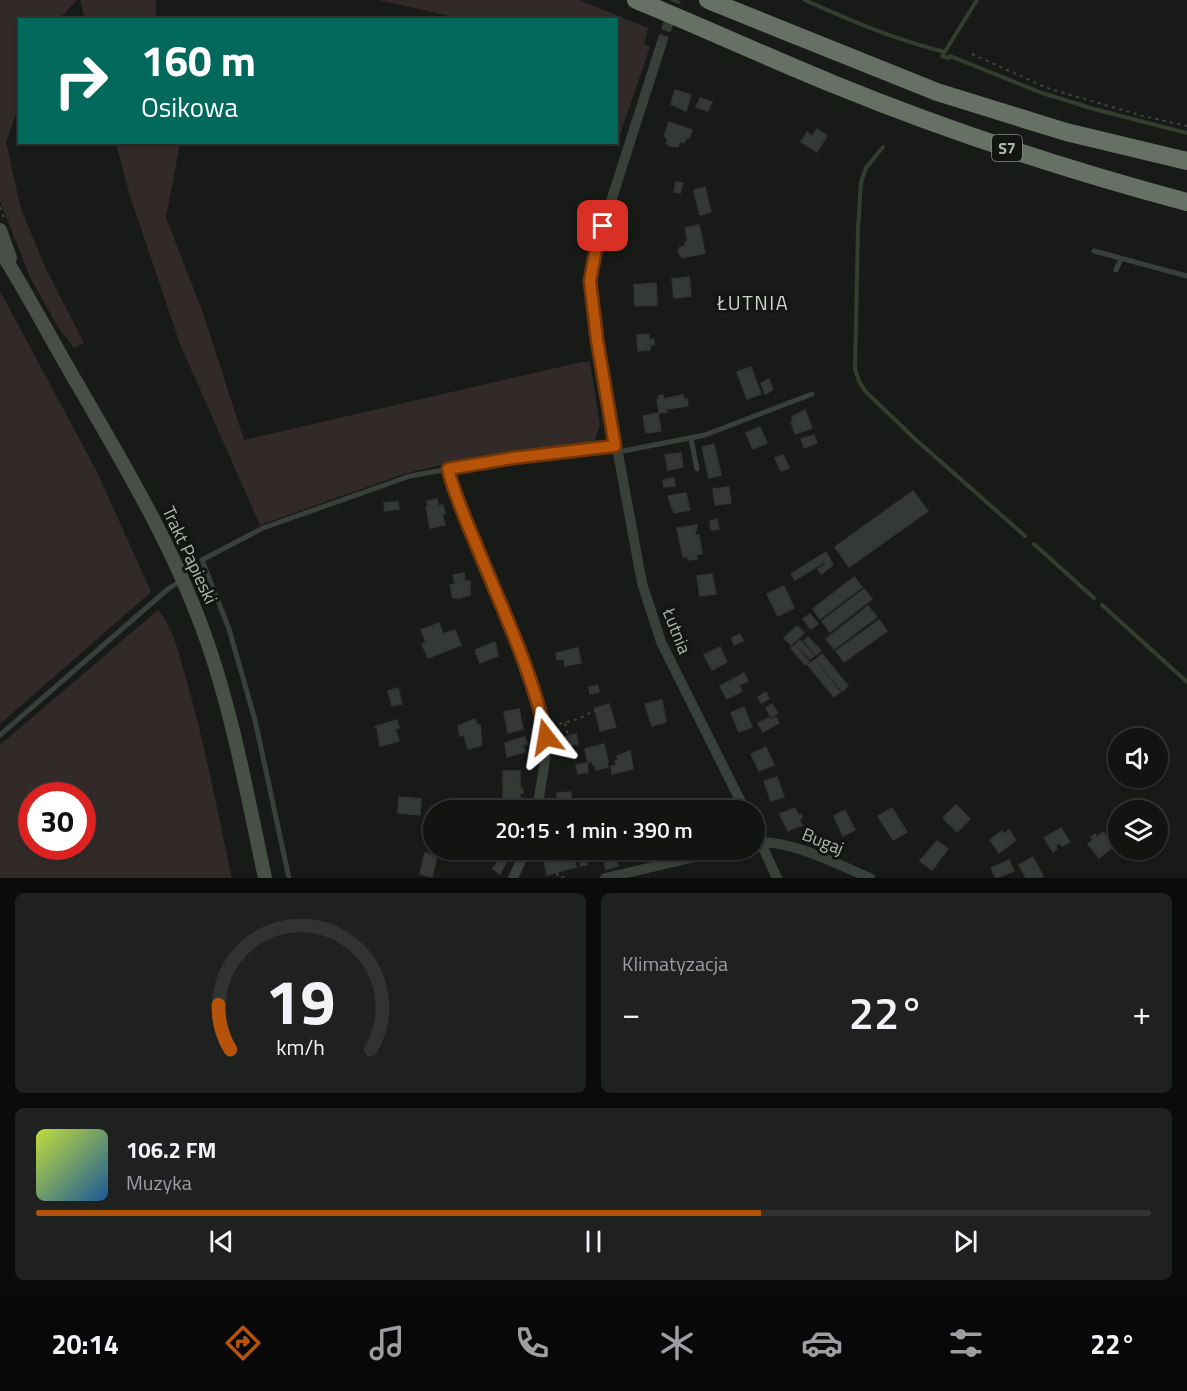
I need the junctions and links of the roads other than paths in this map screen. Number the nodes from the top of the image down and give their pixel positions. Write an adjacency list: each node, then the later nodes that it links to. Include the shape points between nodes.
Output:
1 (636, 0): 5 (highway, S7, via 963,134)
2 (708, 0): 4 (highway, S7, via 937,92 1066,132)
3 (661, 45): 15 (street, Łutnia, via 596,248 590,281)
4 (1187, 161)
5 (1187, 202)
6 (0, 230): 11 (street, Trakt Papieski)
7 (0, 250): 11 (street, Trakt Papieski)
8 (1094, 251): 9 (lane)
9 (1121, 258): 10 (lane); 12 (lane)
10 (1116, 270)
11 (15, 274): 18 (street, Trakt Papieski, via 141,494)
12 (1187, 276)
13 (812, 394): 14 (lane)
14 (691, 439): 15 (lane); 17 (lane)
15 (616, 449): 16 (street, via 513,458); 21 (street, Łutnia, via 642,583 661,642)
16 (448, 469): 20 (street, via 544,729 546,754); 27 (lane, via 410,476 262,528 202,560 229,629 255,720)
17 (696, 469)
18 (183, 579): 19 (lane); 26 (street, Trakt Papieski, via 233,727)
19 (0, 735)
20 (539, 800)
21 (741, 800)
22 (765, 843): 31 (street, Bugaj, via 788,845)
23 (765, 856): 30 (street)
24 (521, 860): 28 (street)
25 (682, 860): 29 (street)
26 (265, 878)
27 (289, 878)
28 (513, 878)
29 (605, 878)
30 (777, 878)
31 (870, 878)

